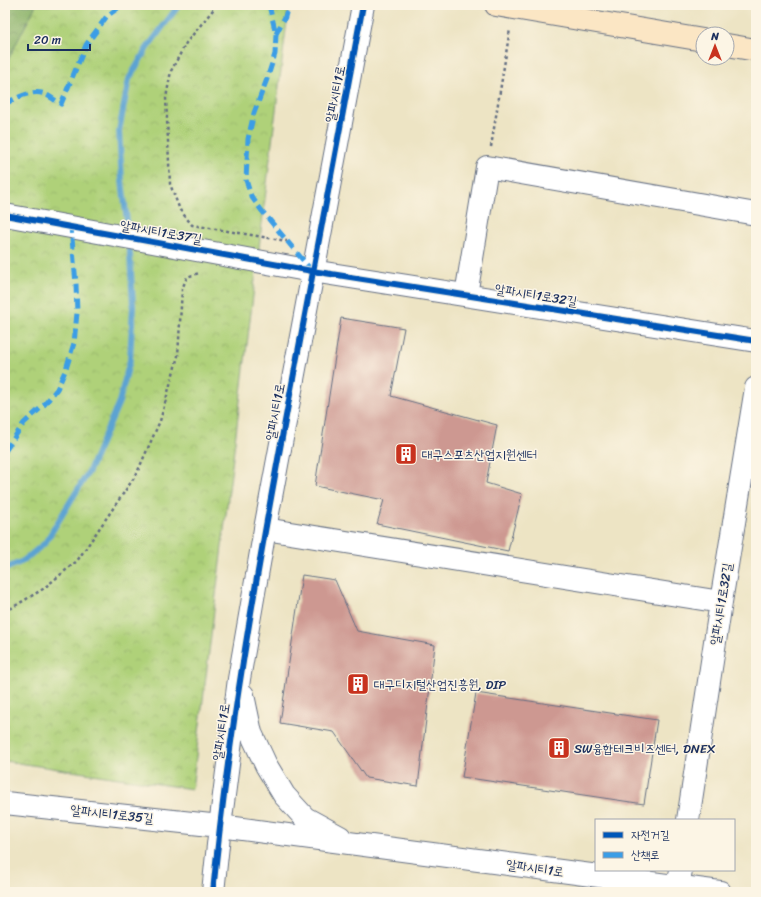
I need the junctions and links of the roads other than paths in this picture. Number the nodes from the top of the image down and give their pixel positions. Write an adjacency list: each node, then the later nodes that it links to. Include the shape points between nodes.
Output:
1 (363, 5): 8 (street, 알파시티1로)
2 (505, 6): 3 (main road)
3 (695, 39)
4 (735, 46): 5 (main road)
5 (756, 50)
6 (756, 214): 9 (street, via 487,167)
7 (5, 215): 8 (street, 알파시티1로37길)
8 (312, 271): 9 (street, 알파시티1로32길); 12 (street, 알파시티1로)
9 (466, 295): 10 (street, 알파시티1로32길)
10 (756, 341)
11 (756, 388): 13 (street, 알파시티1로32길)
12 (265, 529): 13 (street); 14 (street, 알파시티1로)
13 (721, 602): 16 (street, 알파시티1로32길)
14 (239, 679): 17 (street, 알파시티1로); 18 (street, via 251,734 284,795 305,818)
15 (5, 803): 17 (street, 알파시티1로35길)
16 (688, 819)
17 (220, 826): 18 (street, 알파시티1로); 20 (street)
18 (352, 843): 19 (street, 알파시티1로)
19 (679, 883): 21 (street, 알파시티1로)
20 (214, 892)
21 (720, 892)

